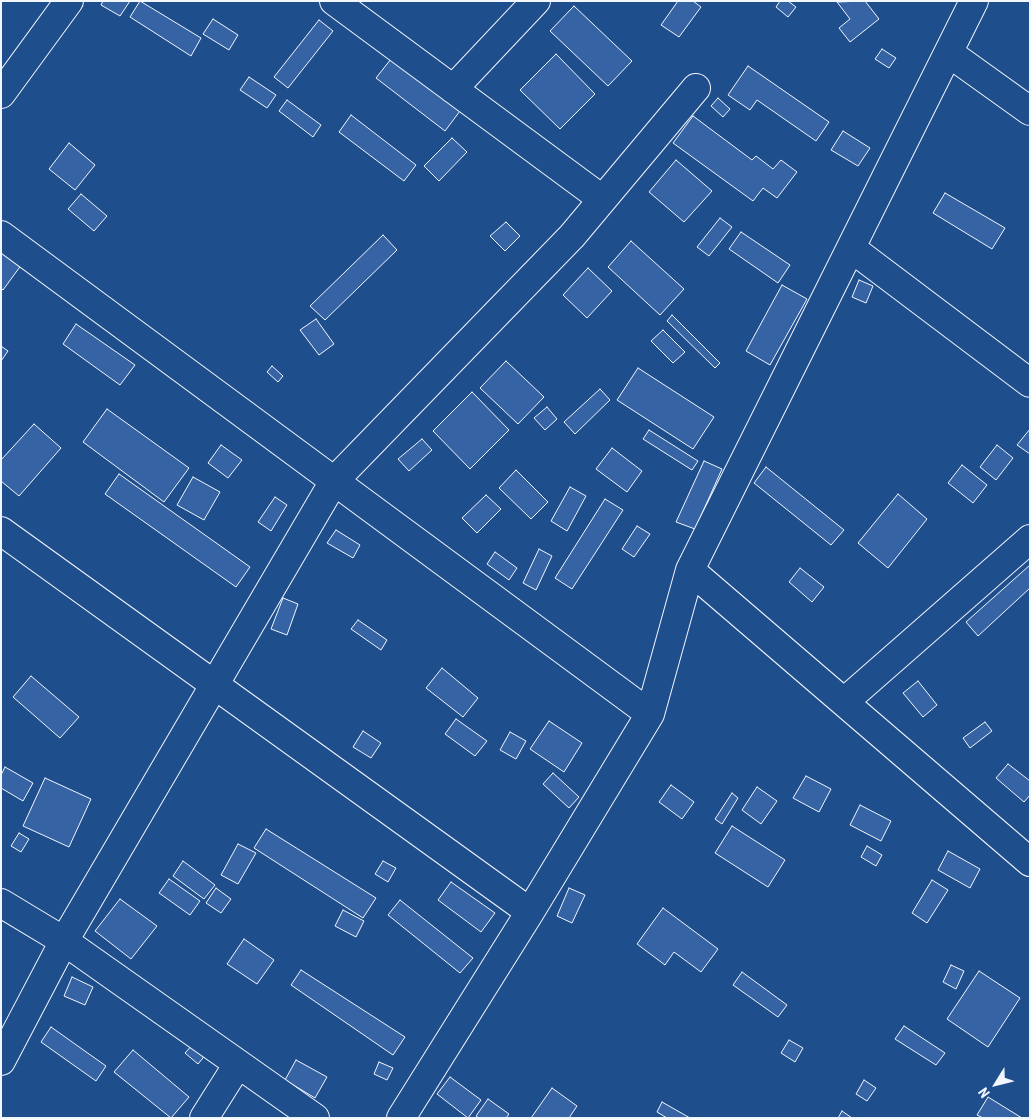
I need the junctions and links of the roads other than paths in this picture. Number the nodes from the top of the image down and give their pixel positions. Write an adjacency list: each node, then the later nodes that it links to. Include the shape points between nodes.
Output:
1 (69, 1): 8 (street)
2 (334, 1): 7 (street)
3 (536, 1): 7 (street)
4 (974, 1): 5 (street)
5 (949, 53): 9 (street); 12 (street)
6 (696, 88): 10 (street)
7 (453, 89): 10 (street)
8 (1, 94)
9 (1030, 111)
10 (602, 199): 14 (street, via 572,236)
11 (1, 235): 14 (street)
12 (851, 248): 13 (street); 17 (street)
13 (1030, 383)
14 (334, 481): 18 (street); 20 (street)
15 (1, 531): 18 (street)
16 (1030, 539): 19 (street)
17 (690, 570): 19 (street); 20 (street)
18 (215, 685): 23 (street); 24 (street)
19 (844, 702): 21 (street)
20 (650, 714): 23 (street)
21 (1030, 862)
22 (1, 902): 24 (street)
23 (530, 912): 29 (street)
24 (64, 942): 25 (street); 26 (street)
25 (1, 1061)
26 (238, 1064): 27 (street); 28 (street)
27 (204, 1118)
28 (315, 1118)
29 (401, 1118)

